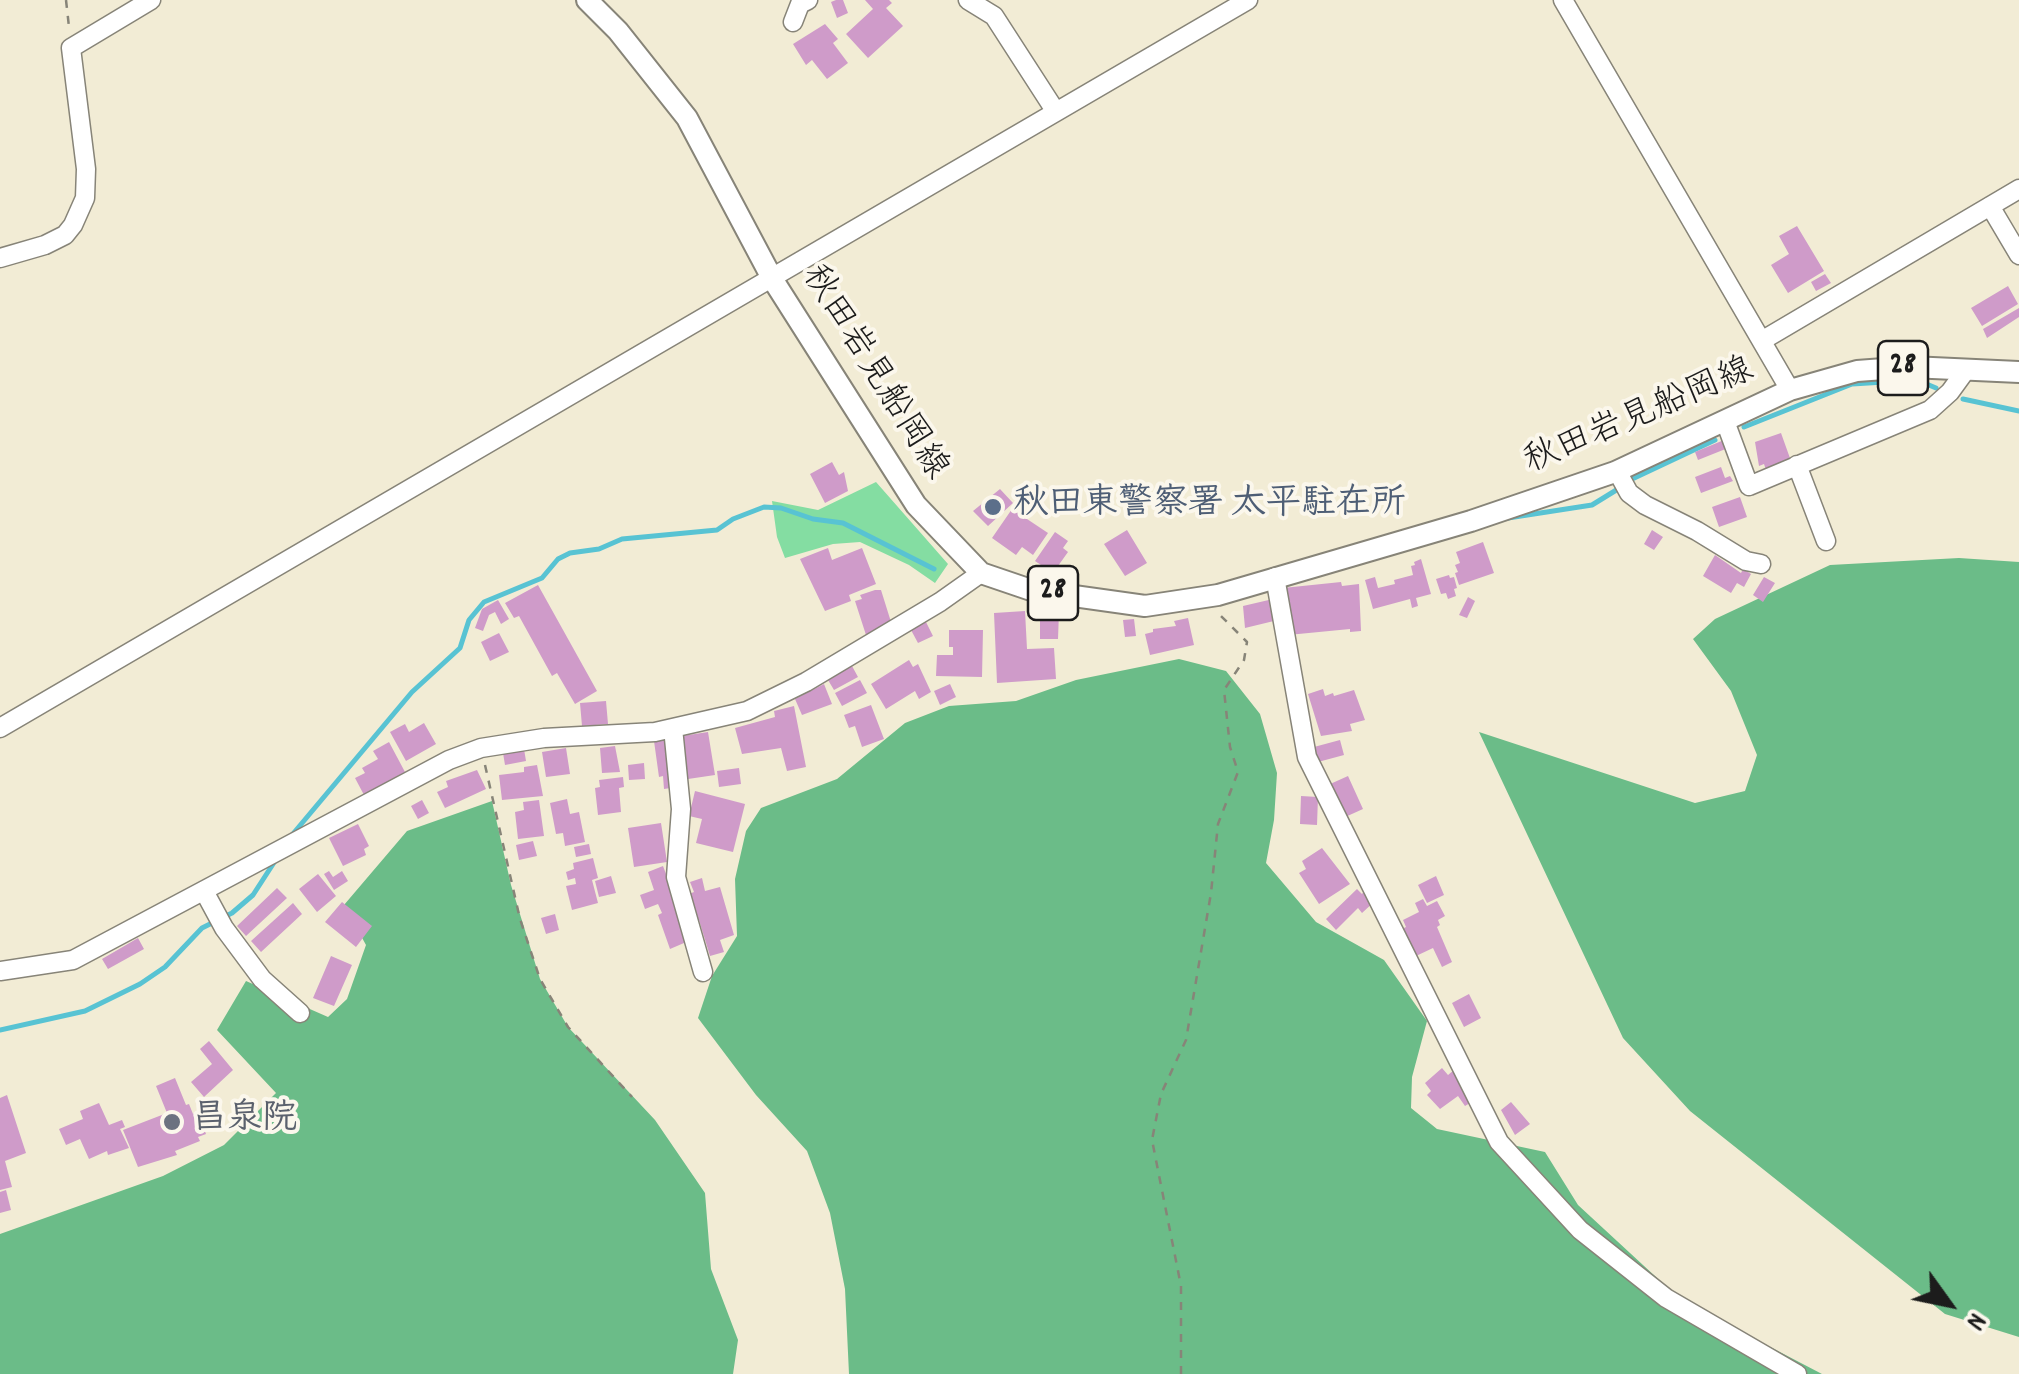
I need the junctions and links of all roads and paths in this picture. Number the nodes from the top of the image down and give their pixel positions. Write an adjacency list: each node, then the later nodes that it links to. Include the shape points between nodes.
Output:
1 (66, 0): 9 (path)
2 (151, 0): 9 (street)
3 (587, 0): 15 (main road, 秋田岩見船岡線 / 28, via 688,118)
4 (808, 0): 8 (street)
5 (968, 0): 10 (street, via 994,16)
6 (1248, 0): 10 (street)
7 (1563, 0): 16 (street)
8 (793, 22)
9 (71, 48): 14 (street, via 85,198 65,235)
10 (1056, 112): 15 (street)
11 (2019, 188): 12 (street)
12 (1990, 206): 13 (street); 16 (street)
13 (2019, 255)
14 (0, 258)
15 (773, 280): 25 (main road, 秋田岩見船岡線 / 28, via 916,505); 28 (street)
16 (1762, 340): 19 (street)
17 (1966, 370): 18 (main road, 秋田岩見船岡線 / 28); 19 (main road, 秋田岩見船岡線 / 28, via 1858,371); 21 (street, via 1930,410)
18 (2019, 372)
19 (1790, 390): 20 (main road, 秋田岩見船岡線 / 28)
20 (1725, 420): 21 (street, via 1749,486); 22 (main road, 秋田岩見船岡線 / 28)
21 (1797, 465): 23 (street)
22 (1617, 471): 24 (street, via 1646,506); 26 (main road, 秋田岩見船岡線 / 28, via 1471,522)
23 (1826, 541)
24 (1762, 564)
25 (980, 573): 27 (main road, 秋田岩見船岡線 / 28, via 1031,590 1144,606); 29 (street, via 806,682 747,711)
26 (1275, 577): 27 (main road, 秋田岩見船岡線 / 28); 37 (street, via 1307,757 1500,1142 1580,1230 1666,1298)
27 (1203, 597): 36 (path, via 1247,642 1244,660 1224,690 1238,772 1218,824 1186,1040 1161,1094 1152,1140 1180,1286)
28 (0, 728)
29 (673, 728): 30 (street); 33 (street, via 680,797 676,877)
30 (481, 748): 31 (street); 35 (path, via 540,980 568,1027)
31 (204, 891): 32 (street, via 74,960); 34 (street, via 262,979)
32 (0, 970)
33 (703, 972)
34 (300, 1013)
35 (632, 1098)
36 (1181, 1374)
37 (1797, 1374)

